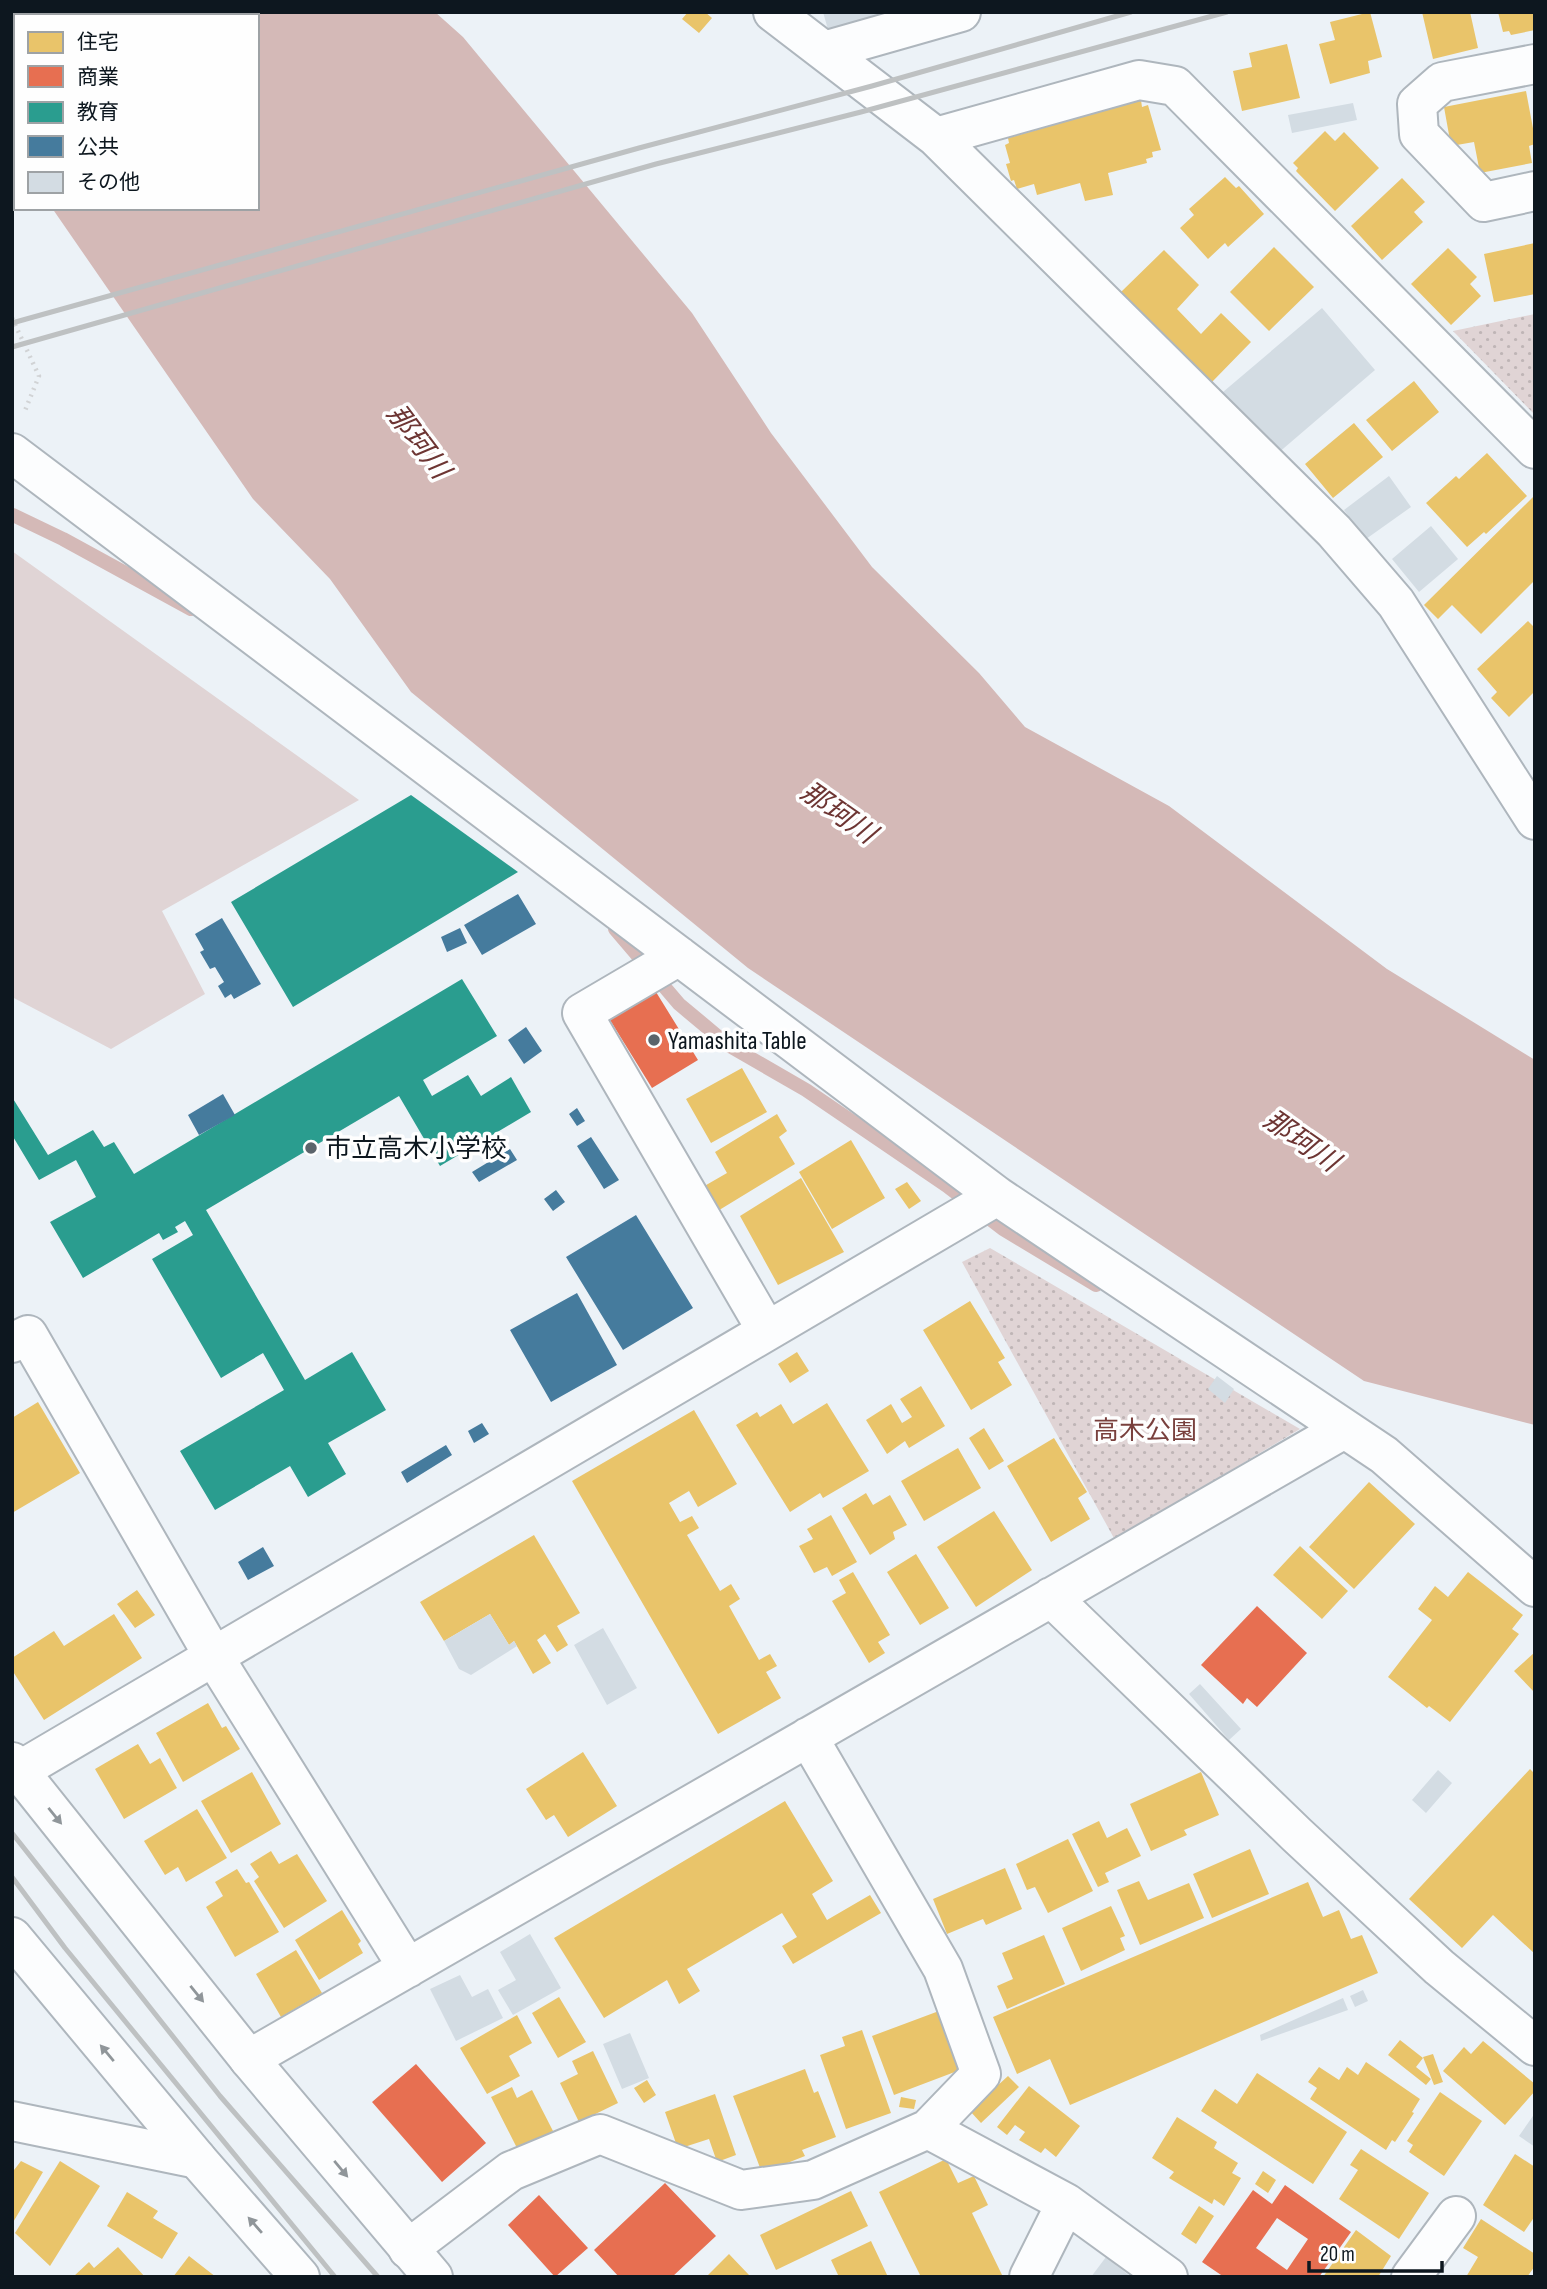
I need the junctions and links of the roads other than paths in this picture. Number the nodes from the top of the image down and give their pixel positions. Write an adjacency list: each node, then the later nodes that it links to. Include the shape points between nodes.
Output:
1 (773, 12): 3 (street)
2 (961, 12): 3 (street)
3 (824, 51): 5 (street)
4 (1535, 64): 6 (street, via 1442,82 1418,104 1419,134 1484,202)
5 (936, 136): 8 (street, via 1139,80 1175,86); 9 (street, via 1334,531 1396,603)
6 (1535, 191)
7 (17, 437): 10 (street)
8 (1535, 449)
9 (1535, 820)
10 (679, 956): 11 (street); 12 (street, via 582,1013)
11 (996, 1196): 12 (street); 14 (street)
12 (767, 1331): 17 (street)
13 (12, 1343): 17 (street, via 28,1335)
14 (1344, 1429): 15 (street, via 1384,1455); 16 (street)
15 (1535, 1587)
16 (1051, 1597): 18 (street); 22 (street, via 1297,1835 1439,1966)
17 (214, 1657): 19 (street); 21 (street)
18 (808, 1737): 21 (street); 25 (street, via 943,1969 981,2074)
19 (15, 1770): 23 (street, one-way to 23)
20 (12, 1937): 26 (street, one-way to 20)
21 (408, 1968): 23 (street)
22 (1535, 2046)
23 (249, 2059): 29 (street, one-way to 29)
24 (12, 2121): 26 (street)
25 (928, 2129): 27 (street); 29 (street, via 813,2180 741,2190 600,2134 511,2171)
26 (197, 2159): 30 (street, one-way to 26)
27 (1066, 2203): 32 (street); 33 (street)
28 (1456, 2216): 34 (street)
29 (408, 2249): 31 (street)
30 (300, 2277)
31 (433, 2277)
32 (1029, 2277)
33 (1168, 2277)
34 (1411, 2277)

